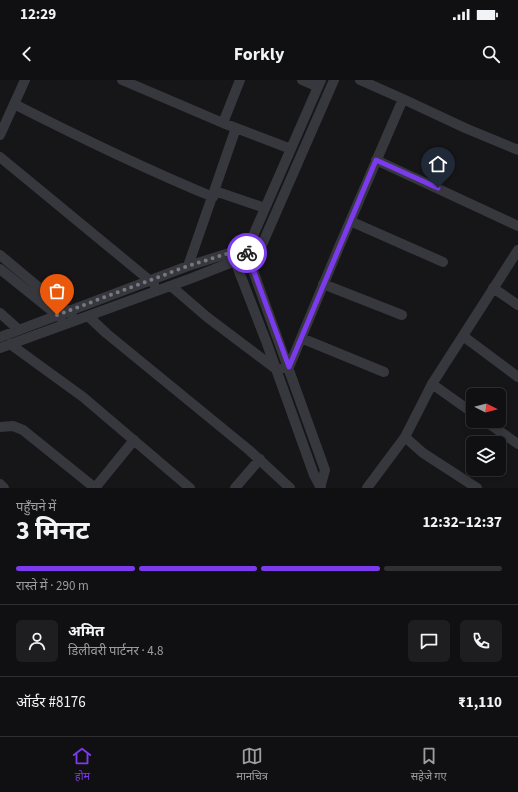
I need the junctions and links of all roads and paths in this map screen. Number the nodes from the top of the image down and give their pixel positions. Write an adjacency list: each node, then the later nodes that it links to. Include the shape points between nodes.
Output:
1 (25, 80): 9 (street)
2 (122, 80): 10 (street)
3 (240, 80): 10 (street)
4 (302, 80): 7 (street)
5 (334, 80): 25 (street, via 261,247)
6 (360, 80): 8 (street)
7 (320, 84): 13 (street)
8 (403, 99): 14 (street); 16 (street)
9 (14, 104): 12 (street); 17 (street, via 162,176)
10 (223, 123): 11 (street)
11 (236, 128): 13 (street); 17 (street)
12 (0, 135)
13 (291, 149): 18 (street)
14 (518, 150)
15 (0, 157): 29 (street)
16 (376, 160): 19 (street); 20 (street)
17 (214, 194): 18 (street); 27 (street)
18 (266, 208): 21 (street)
19 (350, 221): 26 (street); 30 (street)
20 (518, 226)
21 (245, 248): 24 (street); 25 (street)
22 (518, 250): 32 (street)
23 (0, 255): 35 (street)
24 (234, 257): 25 (street); 27 (street); 31 (street); 49 (street)
25 (249, 258): 48 (street)
26 (443, 262)
27 (188, 266): 29 (street)
28 (0, 269): 37 (street)
29 (150, 281): 33 (street); 35 (street)
30 (323, 284): 38 (street); 45 (street)
31 (170, 286): 33 (street); 49 (street)
32 (493, 288): 34 (street); 43 (street)
33 (160, 290): 39 (street)
34 (518, 305)
35 (68, 311): 37 (street); 40 (street)
36 (0, 313): 42 (street)
37 (57, 315): 41 (street); 42 (street)
38 (402, 315)
39 (88, 316): 40 (street); 59 (street)
40 (78, 319): 41 (street)
41 (67, 323): 46 (street)
42 (19, 330): 44 (street)
43 (462, 336): 51 (street); 52 (street)
44 (0, 337)
45 (301, 338): 48 (street); 50 (street)
46 (10, 344): 47 (street); 57 (street, via 83,397)
47 (0, 348)
48 (289, 367): 49 (street); 66 (street, via 325,470)
49 (276, 369): 66 (street)
50 (384, 372)
51 (518, 377)
52 (432, 384): 53 (street); 56 (street)
53 (466, 408)
54 (0, 427): 62 (street, via 13,426 23,430)
55 (495, 428): 58 (street)
56 (405, 437): 67 (street); 68 (street, via 423,453)
57 (134, 440): 62 (street); 63 (street)
58 (518, 444)
59 (260, 459): 64 (street); 65 (street)
60 (0, 484): 61 (street)
61 (4, 488)
62 (95, 488)
63 (190, 488)
64 (235, 488)
65 (290, 488)
66 (321, 488)
67 (367, 488)
68 (477, 488)

